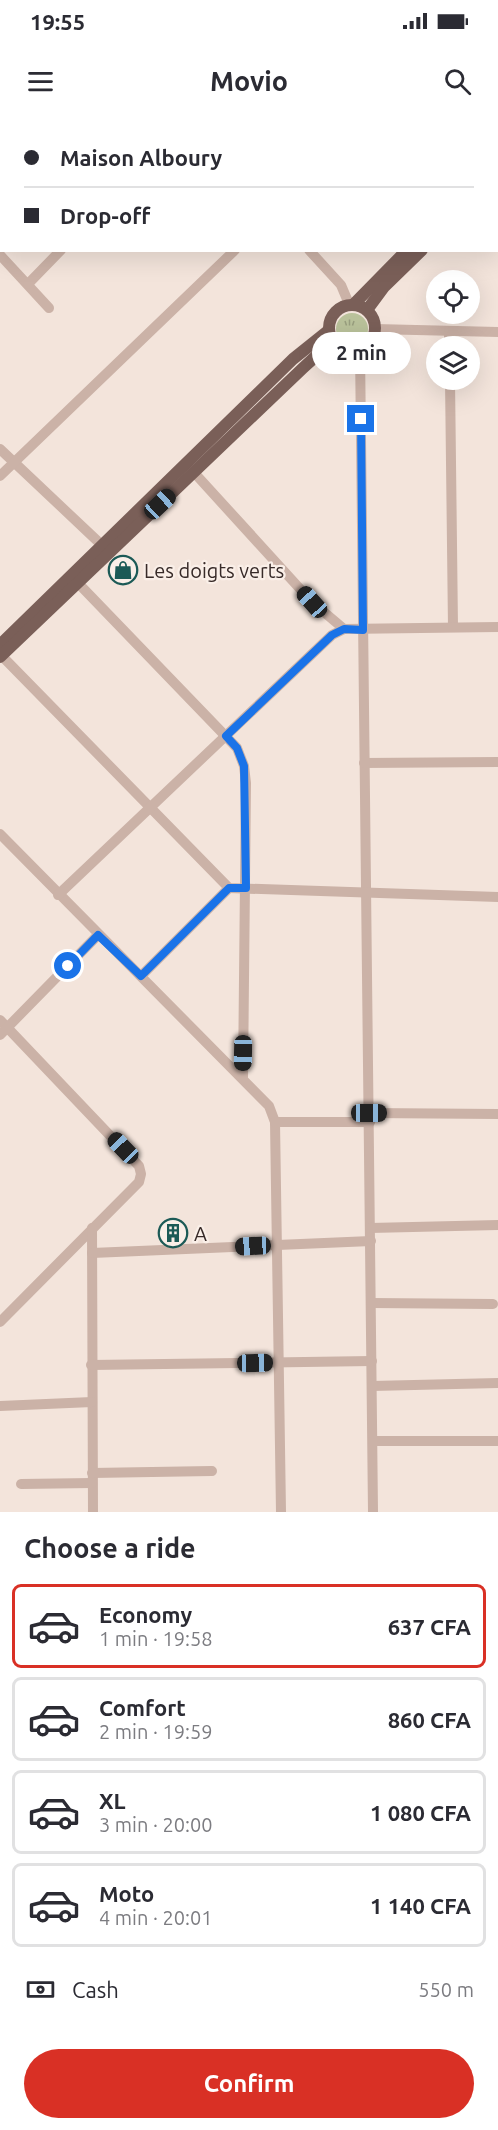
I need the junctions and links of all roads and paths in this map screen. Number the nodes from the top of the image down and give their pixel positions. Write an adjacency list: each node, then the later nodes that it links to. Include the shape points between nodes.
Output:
1 (59, 252): 7 (street)
2 (233, 252): 20 (street)
3 (311, 252): 8 (street, via 341,285)
4 (405, 252): 8 (main road)
5 (420, 252): 10 (main road)
6 (0, 255): 7 (street)
7 (28, 284): 9 (street)
8 (352, 304): 10 (main road); 12 (main road, via 342,306 331,316)
9 (49, 308)
10 (367, 310): 11 (main road)
11 (375, 329): 13 (street); 17 (main road, via 370,341)
12 (328, 331): 16 (main road); 21 (main road, via 293,359)
13 (449, 332): 14 (street); 15 (street)
14 (498, 332)
15 (449, 336)
16 (336, 345): 17 (main road, via 347,350); 21 (main road, via 315,357)
17 (360, 349): 28 (street)
18 (450, 390): 25 (street)
19 (0, 449): 20 (street)
20 (14, 462): 22 (street); 23 (street)
21 (190, 468): 23 (main road); 27 (street, via 312,602)
22 (0, 476)
23 (106, 548): 24 (main road); 29 (main road)
24 (77, 582): 29 (main road); 30 (street)
25 (453, 627): 26 (street); 28 (street)
26 (498, 627)
27 (344, 629): 28 (street); 30 (street, via 302,662)
28 (363, 630): 32 (street)
29 (0, 653): 33 (street)
30 (226, 736): 33 (street); 36 (street, via 237,748 244,766)
31 (498, 762): 32 (street)
32 (364, 764): 37 (street)
33 (151, 810): 35 (street); 38 (street)
34 (0, 834): 38 (street)
35 (229, 888): 36 (street); 41 (street)
36 (246, 888): 37 (street); 43 (street)
37 (366, 892): 39 (street); 45 (street)
38 (58, 895): 40 (street)
39 (498, 897)
40 (98, 935): 41 (street); 42 (street)
41 (141, 976): 43 (street)
42 (2, 1028): 48 (street, via 139,1166 139,1182)
43 (243, 1077): 46 (street, via 269,1106)
44 (498, 1114): 45 (street)
45 (370, 1117): 46 (street); 49 (street)
46 (275, 1122): 51 (street)
47 (498, 1226): 49 (street)
48 (92, 1228): 52 (street); 55 (street)
49 (370, 1228): 50 (street)
50 (371, 1241): 51 (street); 53 (street)
51 (276, 1244): 52 (street); 57 (street)
52 (92, 1253): 58 (street)
53 (371, 1303): 54 (street); 56 (street)
54 (493, 1304)
55 (0, 1320)
56 (372, 1361): 57 (street); 60 (street)
57 (278, 1363): 58 (street); 69 (street)
58 (91, 1365): 61 (street)
59 (498, 1383): 60 (street)
60 (372, 1386): 63 (street)
61 (92, 1402): 62 (street); 66 (street)
62 (0, 1406)
63 (373, 1441): 64 (street); 70 (street)
64 (498, 1441)
65 (212, 1471): 66 (street)
66 (92, 1478): 67 (street); 68 (street)
67 (21, 1484)
68 (93, 1512)
69 (281, 1512)
70 (373, 1512)

